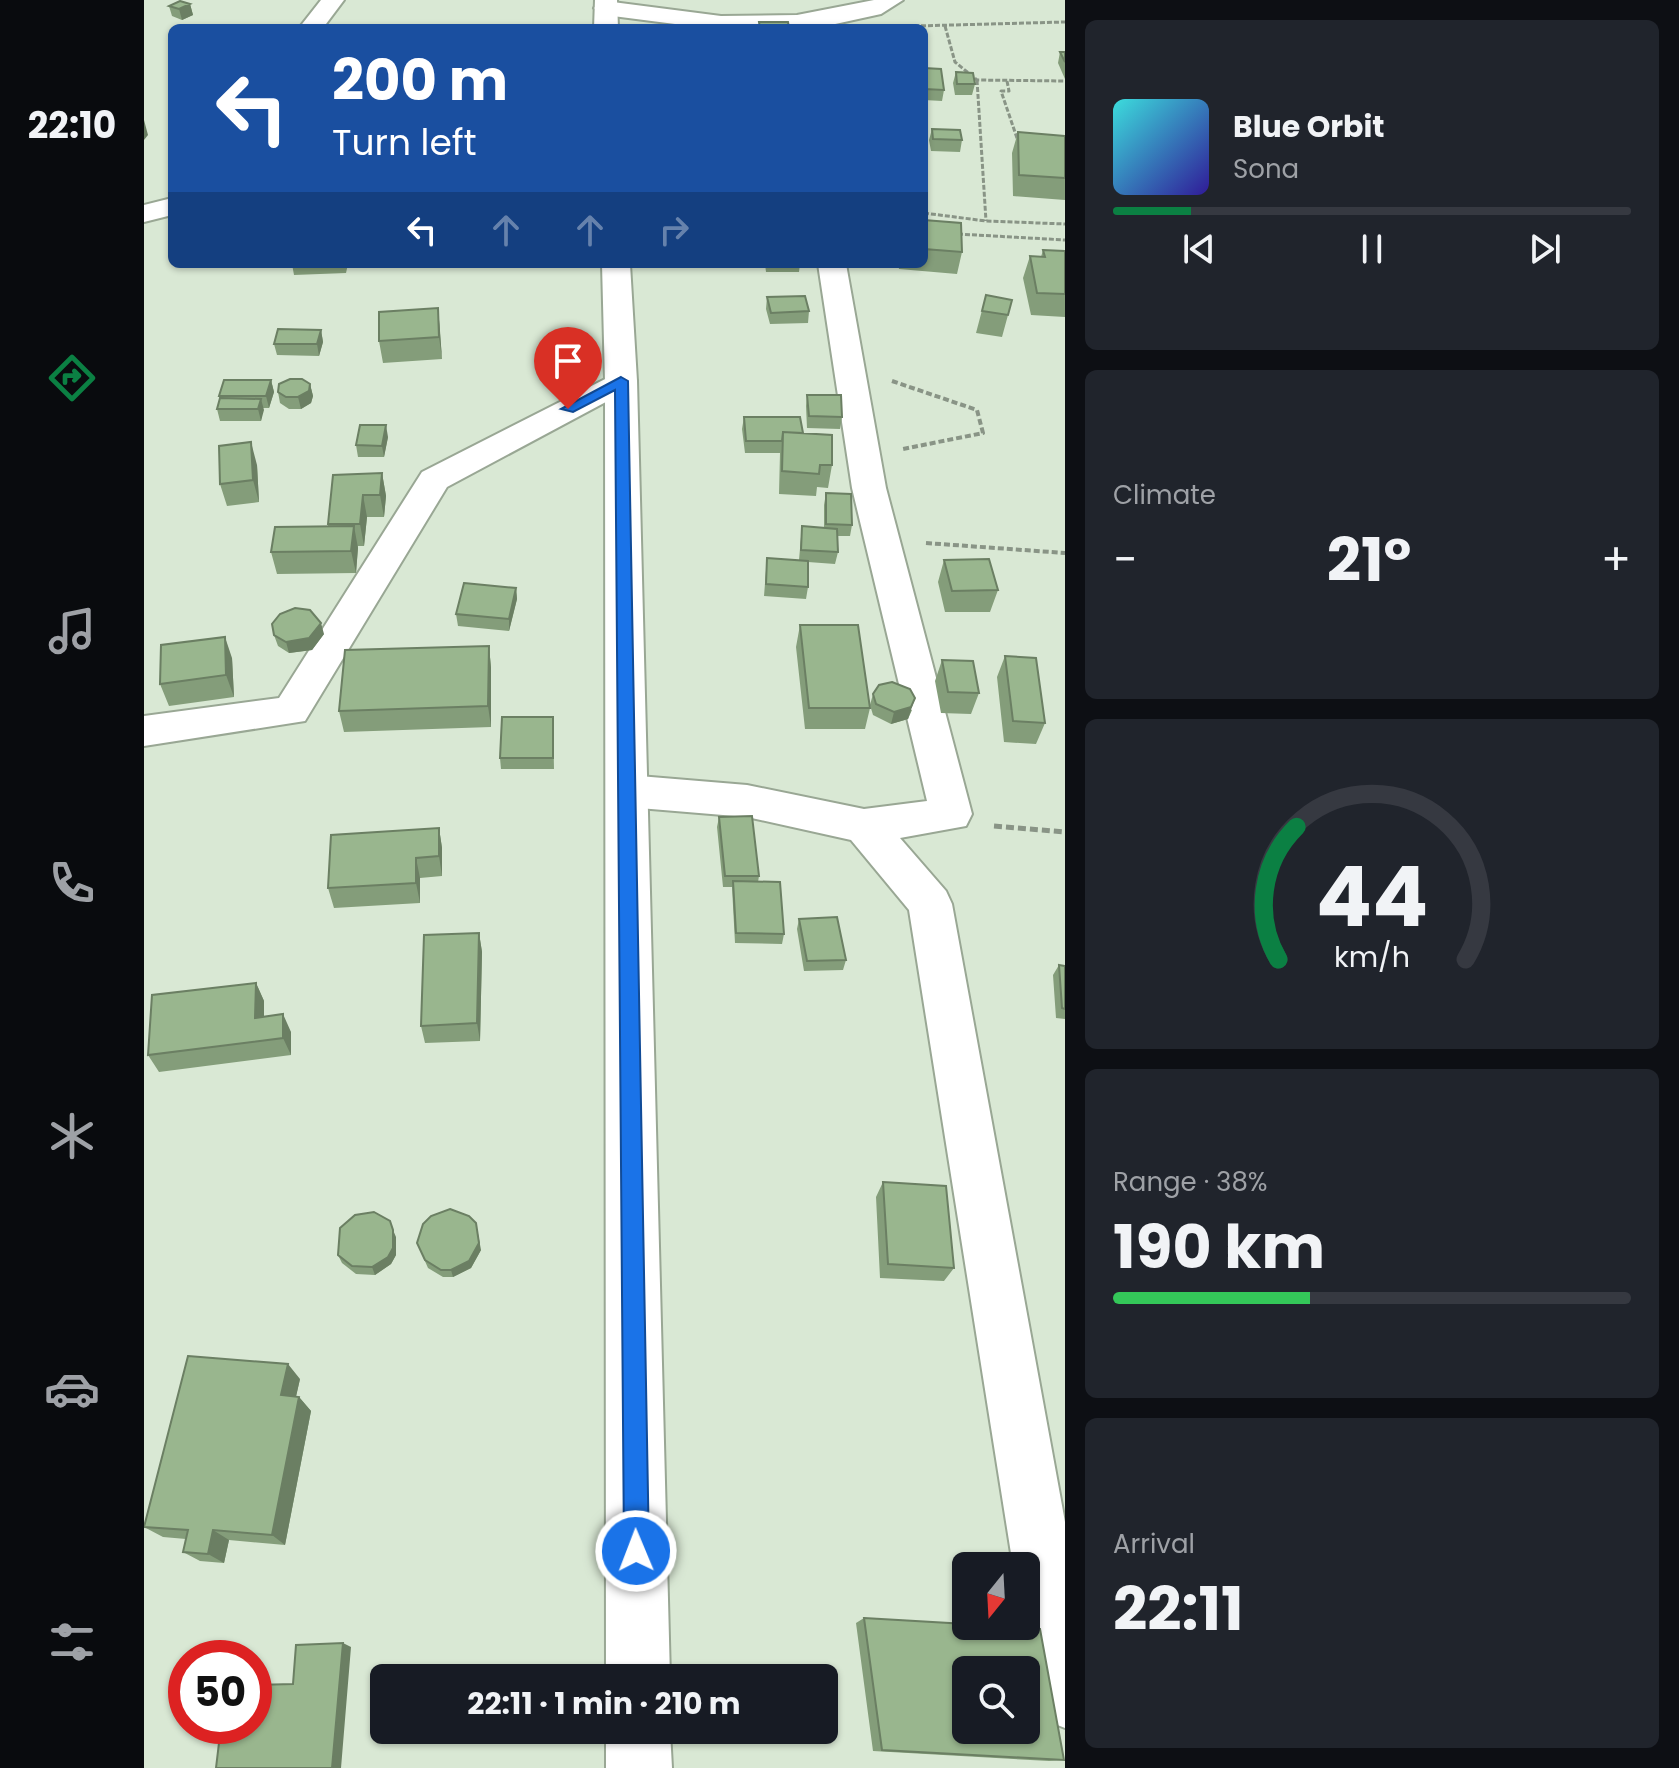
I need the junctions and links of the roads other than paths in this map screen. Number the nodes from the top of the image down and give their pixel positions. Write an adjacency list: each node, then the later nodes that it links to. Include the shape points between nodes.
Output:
1 (333, 0): 4 (street)
2 (892, 0): 6 (street)
3 (605, 12): 5 (street)
4 (314, 24)
5 (770, 24)
6 (806, 24)
7 (168, 207): 8 (street)
8 (144, 214)
9 (616, 268): 11 (street)
10 (833, 268): 14 (street, via 869,488 951,814)
11 (621, 381): 12 (street, via 434,480 291,711); 13 (street)
12 (144, 731)
13 (627, 791): 14 (street, via 747,801); 15 (street)
14 (864, 826): 16 (street, via 930,904)
15 (638, 1664)
16 (1065, 1696)
17 (638, 1744): 18 (street)
18 (639, 1768)

